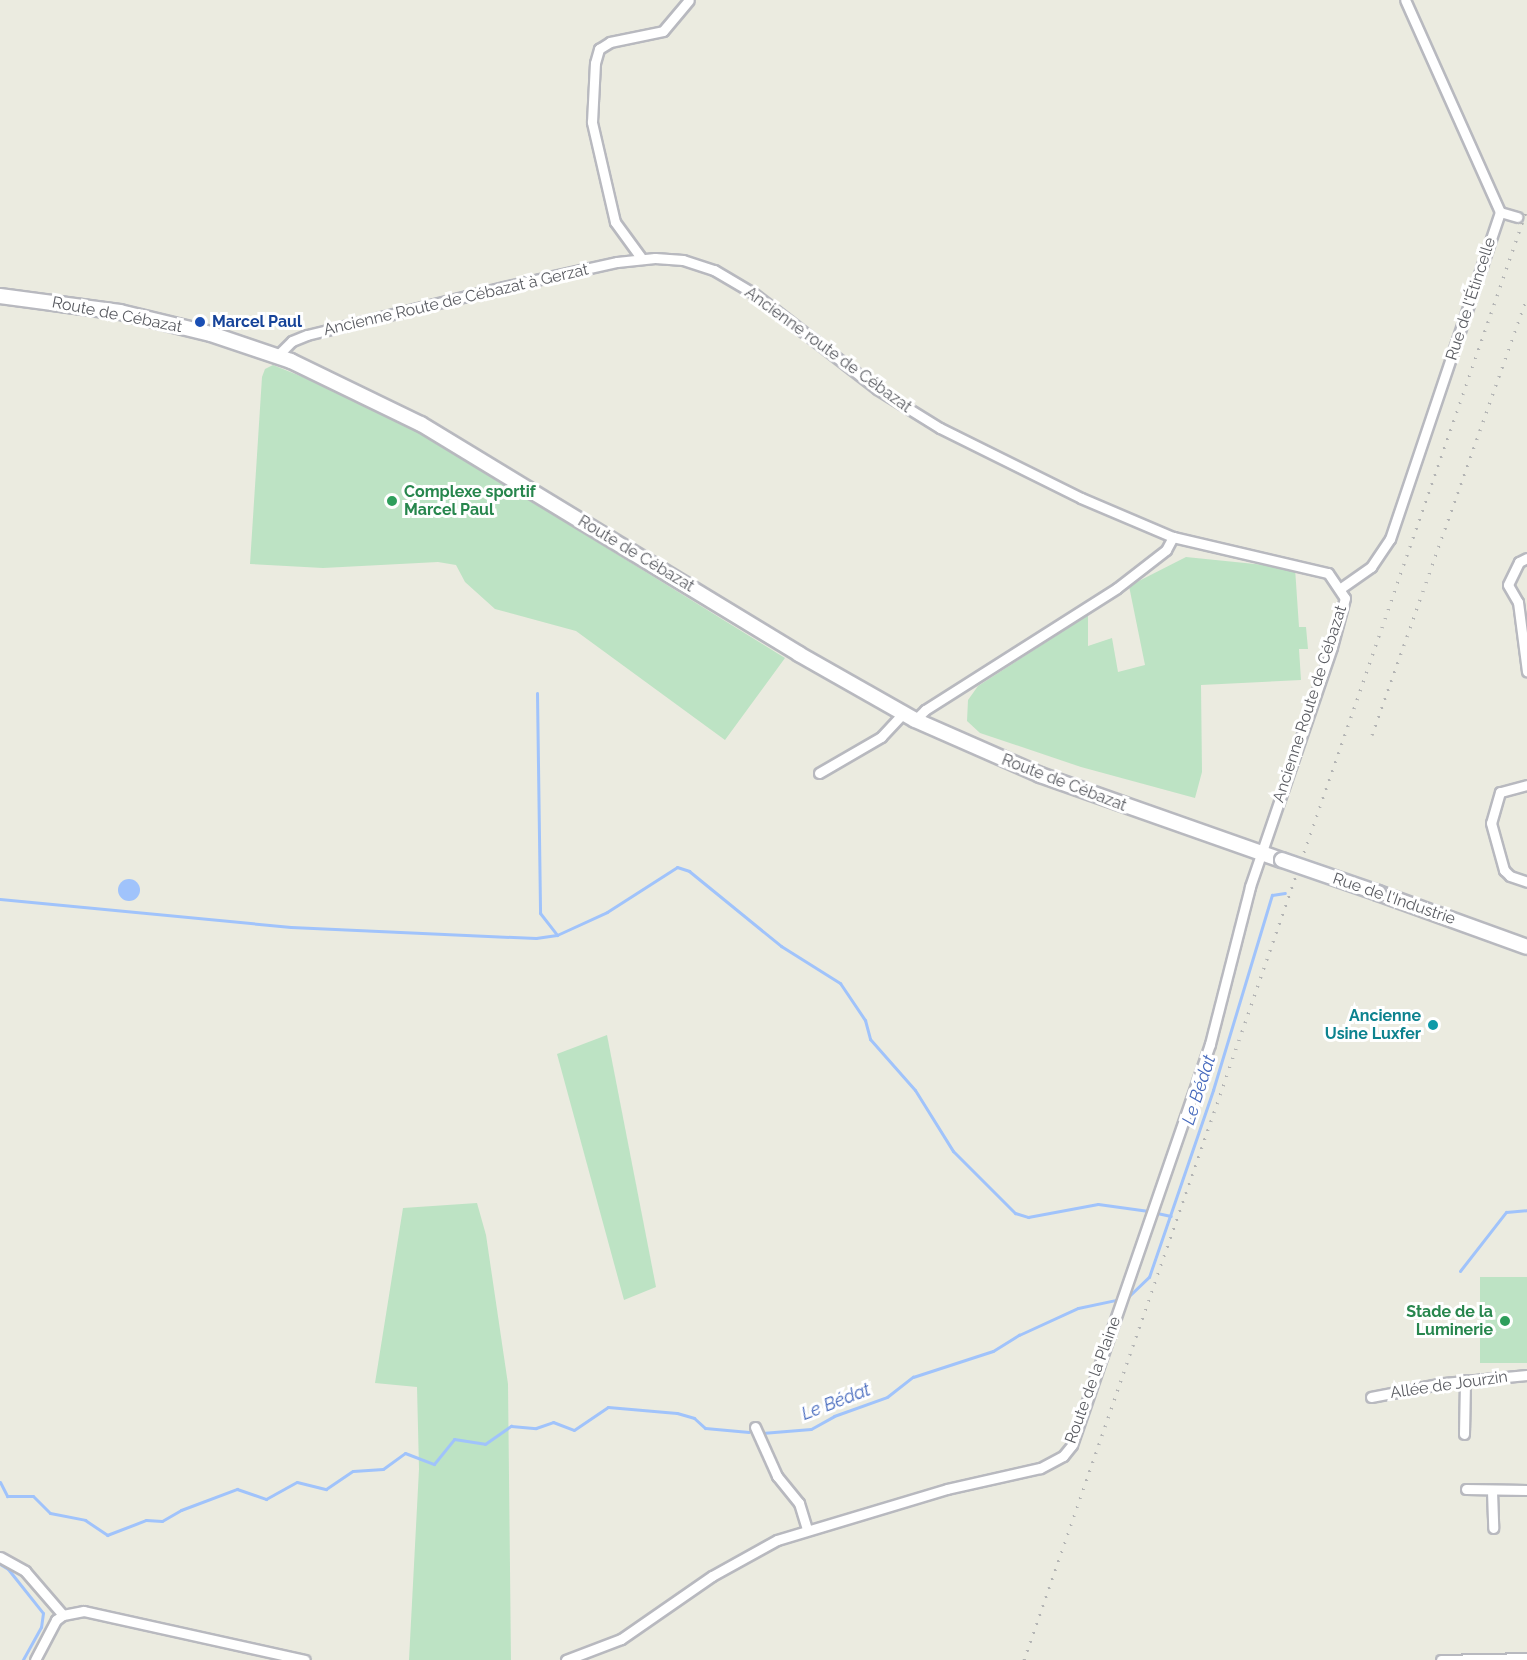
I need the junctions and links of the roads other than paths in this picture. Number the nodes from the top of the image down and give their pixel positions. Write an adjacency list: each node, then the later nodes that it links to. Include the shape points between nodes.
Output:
1 (689, 0): 5 (street, via 663,31 610,42 599,49 594,70 592,122 615,222)
2 (1405, 0): 3 (street)
3 (1500, 212): 4 (street); 10 (street, Rue de l'Étincelle, via 1390,539 1371,567)
4 (1517, 217)
5 (642, 259): 7 (street, Ancienne Route de Cébazat à Gerzat, via 307,335 292,341); 8 (street, Ancienne route de Cébazat, via 683,260 728,277 912,412 1081,498)
6 (0, 296): 7 (main road, Route de Cébazat, via 120,312 211,334)
7 (277, 356): 12 (main road, Route de Cébazat, via 421,424)
8 (1173, 537): 10 (street, Ancienne Route de Cébazat, via 1328,573); 12 (street, via 1166,550 1117,588)
9 (1527, 558): 11 (street, via 1519,562 1508,585 1518,602)
10 (1341, 588): 15 (street, Ancienne Route de Cébazat, via 1343,614)
11 (1527, 671)
12 (909, 717): 13 (street); 15 (main road, Route de Cébazat, via 1040,776)
13 (819, 773)
14 (1527, 785): 16 (street, via 1500,792 1491,823 1504,870)
15 (1261, 852): 17 (main road, Rue de l'Industrie, bridge); 27 (street, Route de la Plaine, via 1210,1044 1072,1445 1063,1456 1040,1468 947,1489)
16 (1527, 882)
17 (1527, 947)
18 (1527, 1375): 19 (street, Allée de Jourzin)
19 (1465, 1380): 20 (street, Allée de Jourzin); 22 (street)
20 (1371, 1397)
21 (756, 1427): 27 (street, via 772,1469 799,1503)
22 (1464, 1434)
23 (1466, 1489): 25 (street)
24 (1527, 1490): 25 (street)
25 (1492, 1491): 26 (street)
26 (1493, 1528)
27 (807, 1530): 33 (street, Route de la Plaine, via 749,1554 621,1639)
28 (0, 1557): 29 (street, via 25,1571)
29 (63, 1615): 31 (street); 32 (street, via 94,1611)
30 (1527, 1658): 34 (street)
31 (35, 1660)
32 (305, 1660)
33 (566, 1660)
34 (1441, 1660)

